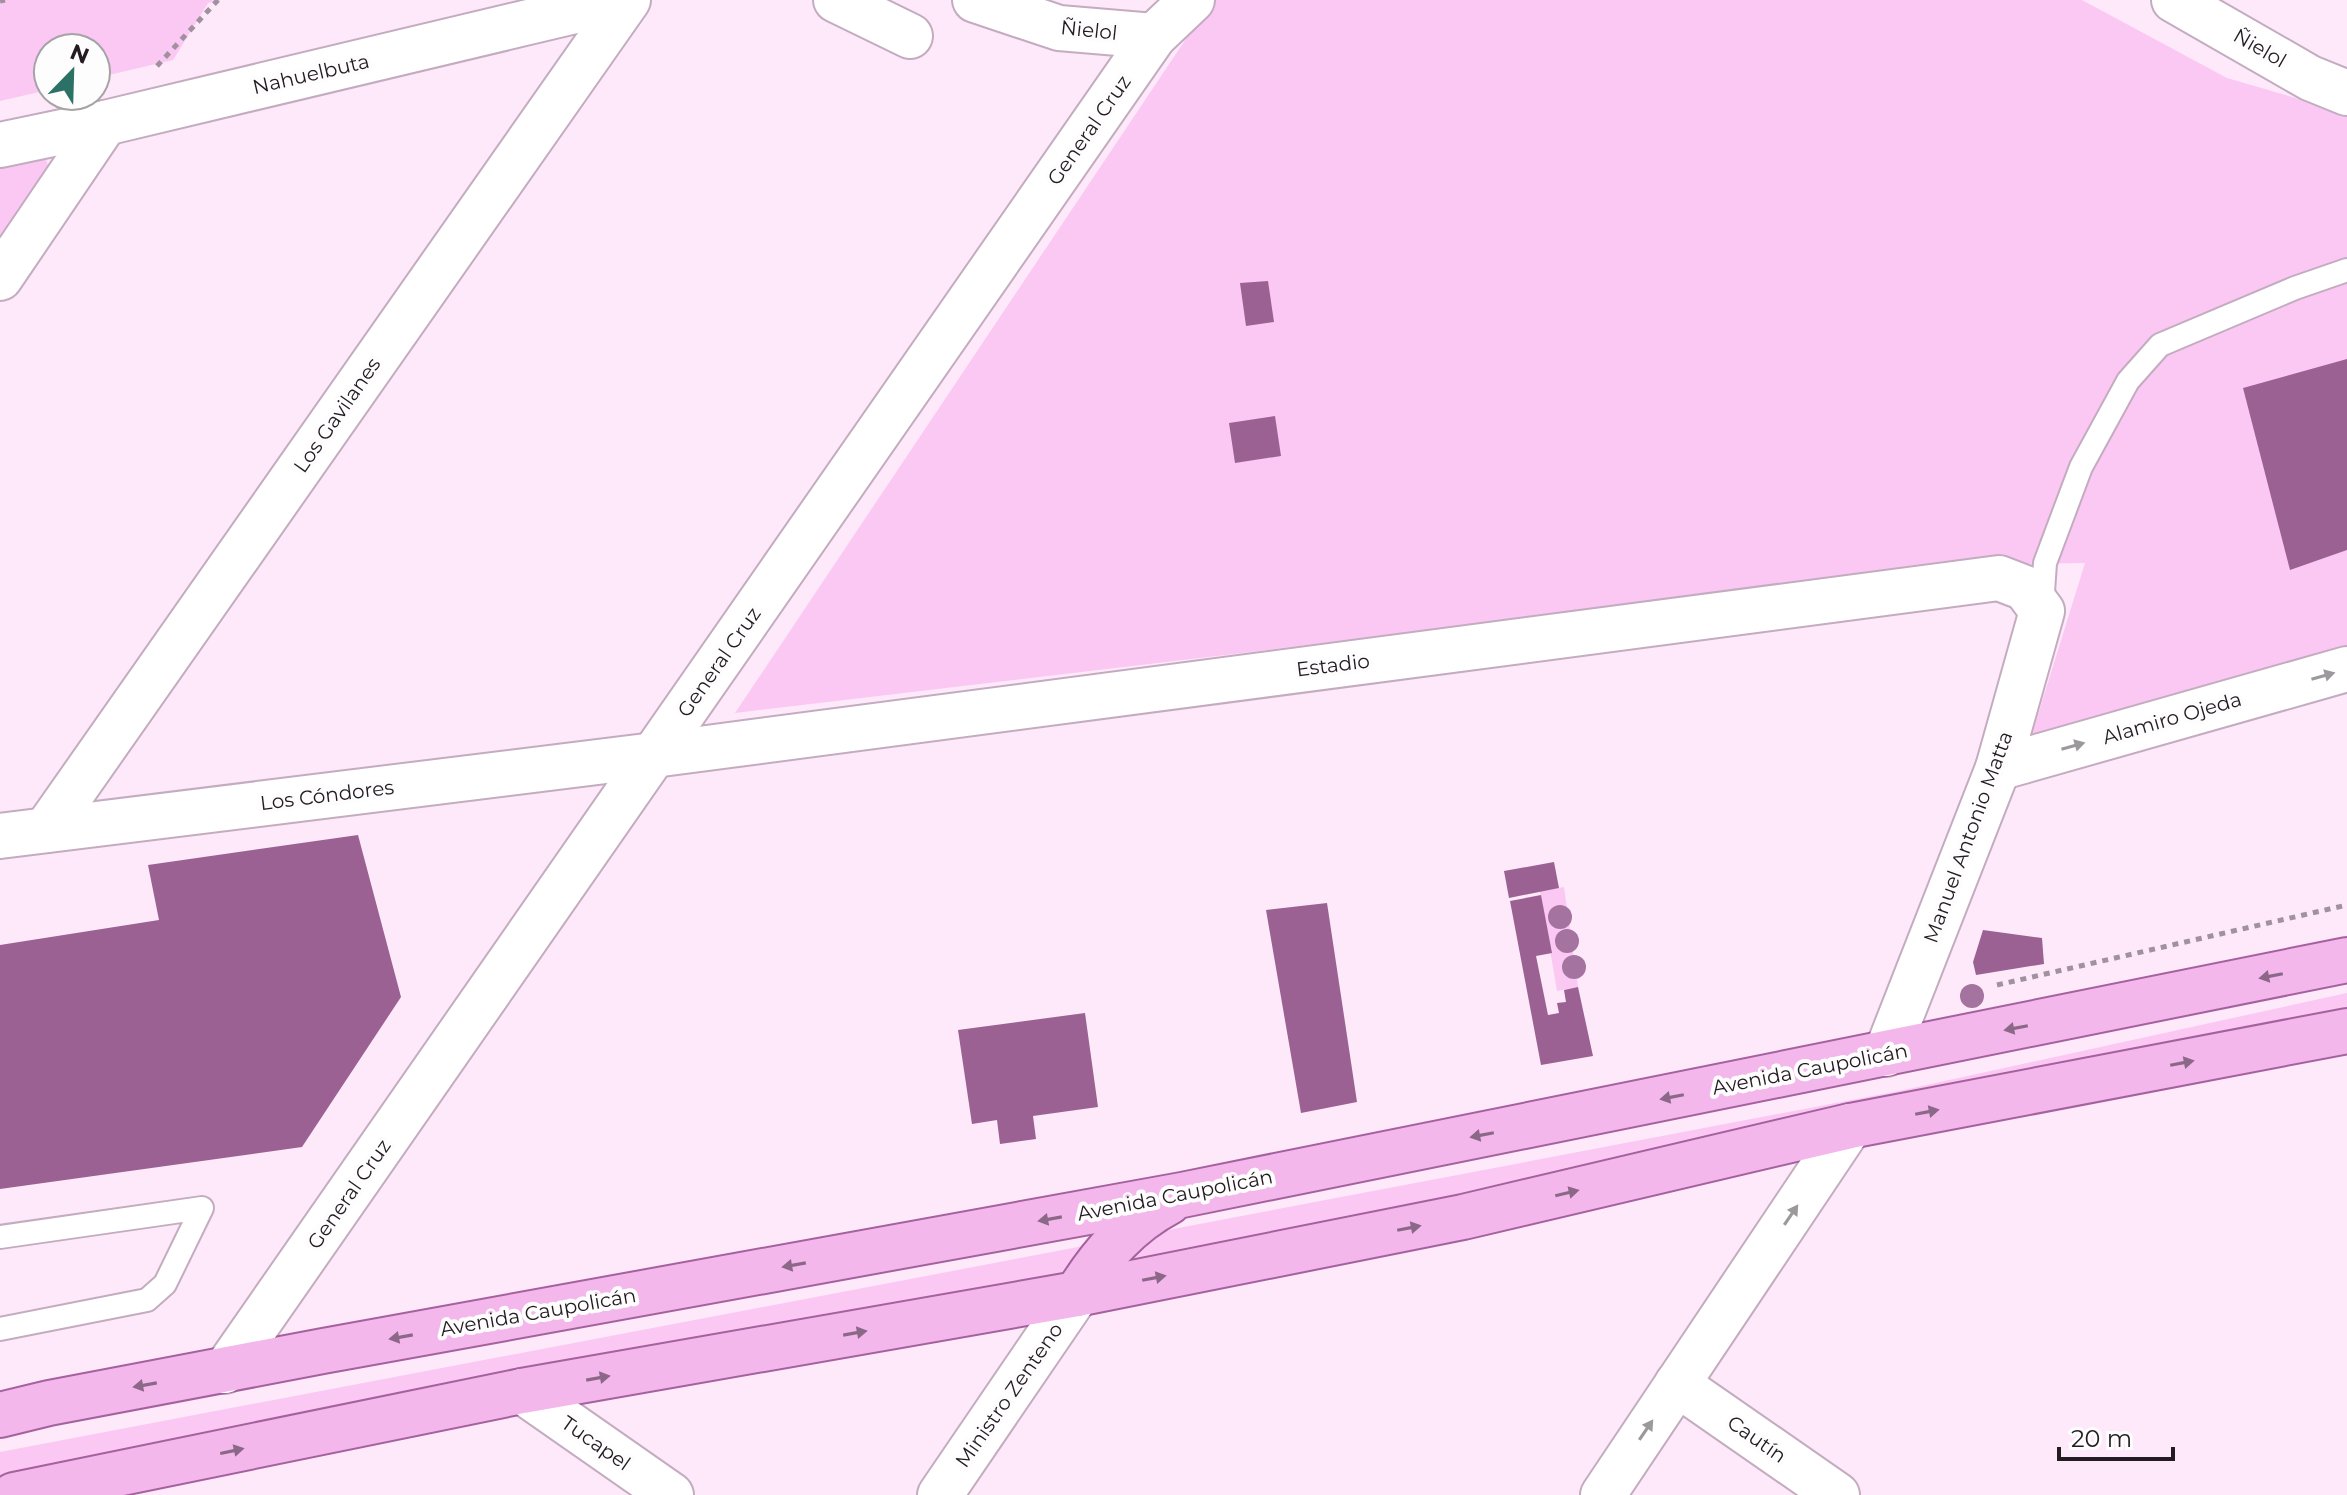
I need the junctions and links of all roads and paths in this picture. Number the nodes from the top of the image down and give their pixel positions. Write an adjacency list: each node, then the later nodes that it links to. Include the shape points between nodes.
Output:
1 (218, 0): 10 (path)
2 (621, 0): 12 (street, Nahuelbuta)
3 (628, 0): 20 (street, Los Gavilanes)
4 (836, 0): 8 (street)
5 (975, 0): 9 (street, Ñielol, via 1059,28)
6 (1192, 0): 9 (street)
7 (2174, 0): 11 (street, Ñielol, via 2310,78)
8 (910, 36)
9 (1154, 36): 18 (street, General Cruz)
10 (157, 67)
11 (2347, 93)
12 (105, 123): 13 (street, Nahuelbuta); 15 (street)
13 (0, 145)
14 (2347, 270): 16 (lane, via 2160,345 2128,381 2081,467)
15 (0, 278)
16 (2027, 596): 18 (street, Estadio, via 1999,578); 19 (street, Manuel Antonio Matta)
17 (2347, 669): 19 (street, Alamiro Ojeda, one-way to 17)
18 (654, 755): 20 (street, Los Cóndores); 31 (street, General Cruz)
19 (1998, 768): 26 (street, Manuel Antonio Matta)
20 (46, 830): 21 (street, Los Cóndores)
21 (0, 836)
22 (2347, 905): 24 (path)
23 (2347, 960): 26 (main road, Avenida Caupolicán, one-way to 26)
24 (1989, 987)
25 (2347, 1031): 27 (main road, one-way to 25)
26 (1886, 1054): 28 (main road, via 1856,1106 1837,1122); 29 (main road, Avenida Caupolicán, one-way to 29)
27 (1850, 1126): 28 (main road); 36 (street, one-way to 27)
28 (1792, 1140): 32 (main road, one-way to 28, via 1463,1217)
29 (1182, 1195): 32 (main road, via 1119,1238); 34 (main road, Avenida Caupolicán, one-way to 34)
30 (0, 1237): 33 (lane, via 202,1208 165,1284 147,1300)
31 (283, 1288): 34 (street, via 283,1310 294,1328); 35 (street, General Cruz)
32 (1077, 1294): 37 (main road, one-way to 32); 42 (street, Ministro Zenteno)
33 (0, 1329)
34 (323, 1351): 35 (main road, Avenida Caupolicán)
35 (225, 1371): 38 (main road, Avenida Caupolicán, one-way to 38)
36 (1677, 1384): 43 (street, one-way to 36); 44 (street, Cautín)
37 (522, 1391): 39 (main road, one-way to 37); 41 (street, Tucapel)
38 (0, 1415)
39 (146, 1481): 40 (main road)
40 (14, 1495)
41 (671, 1495)
42 (940, 1495)
43 (1603, 1495)
44 (1837, 1495)

